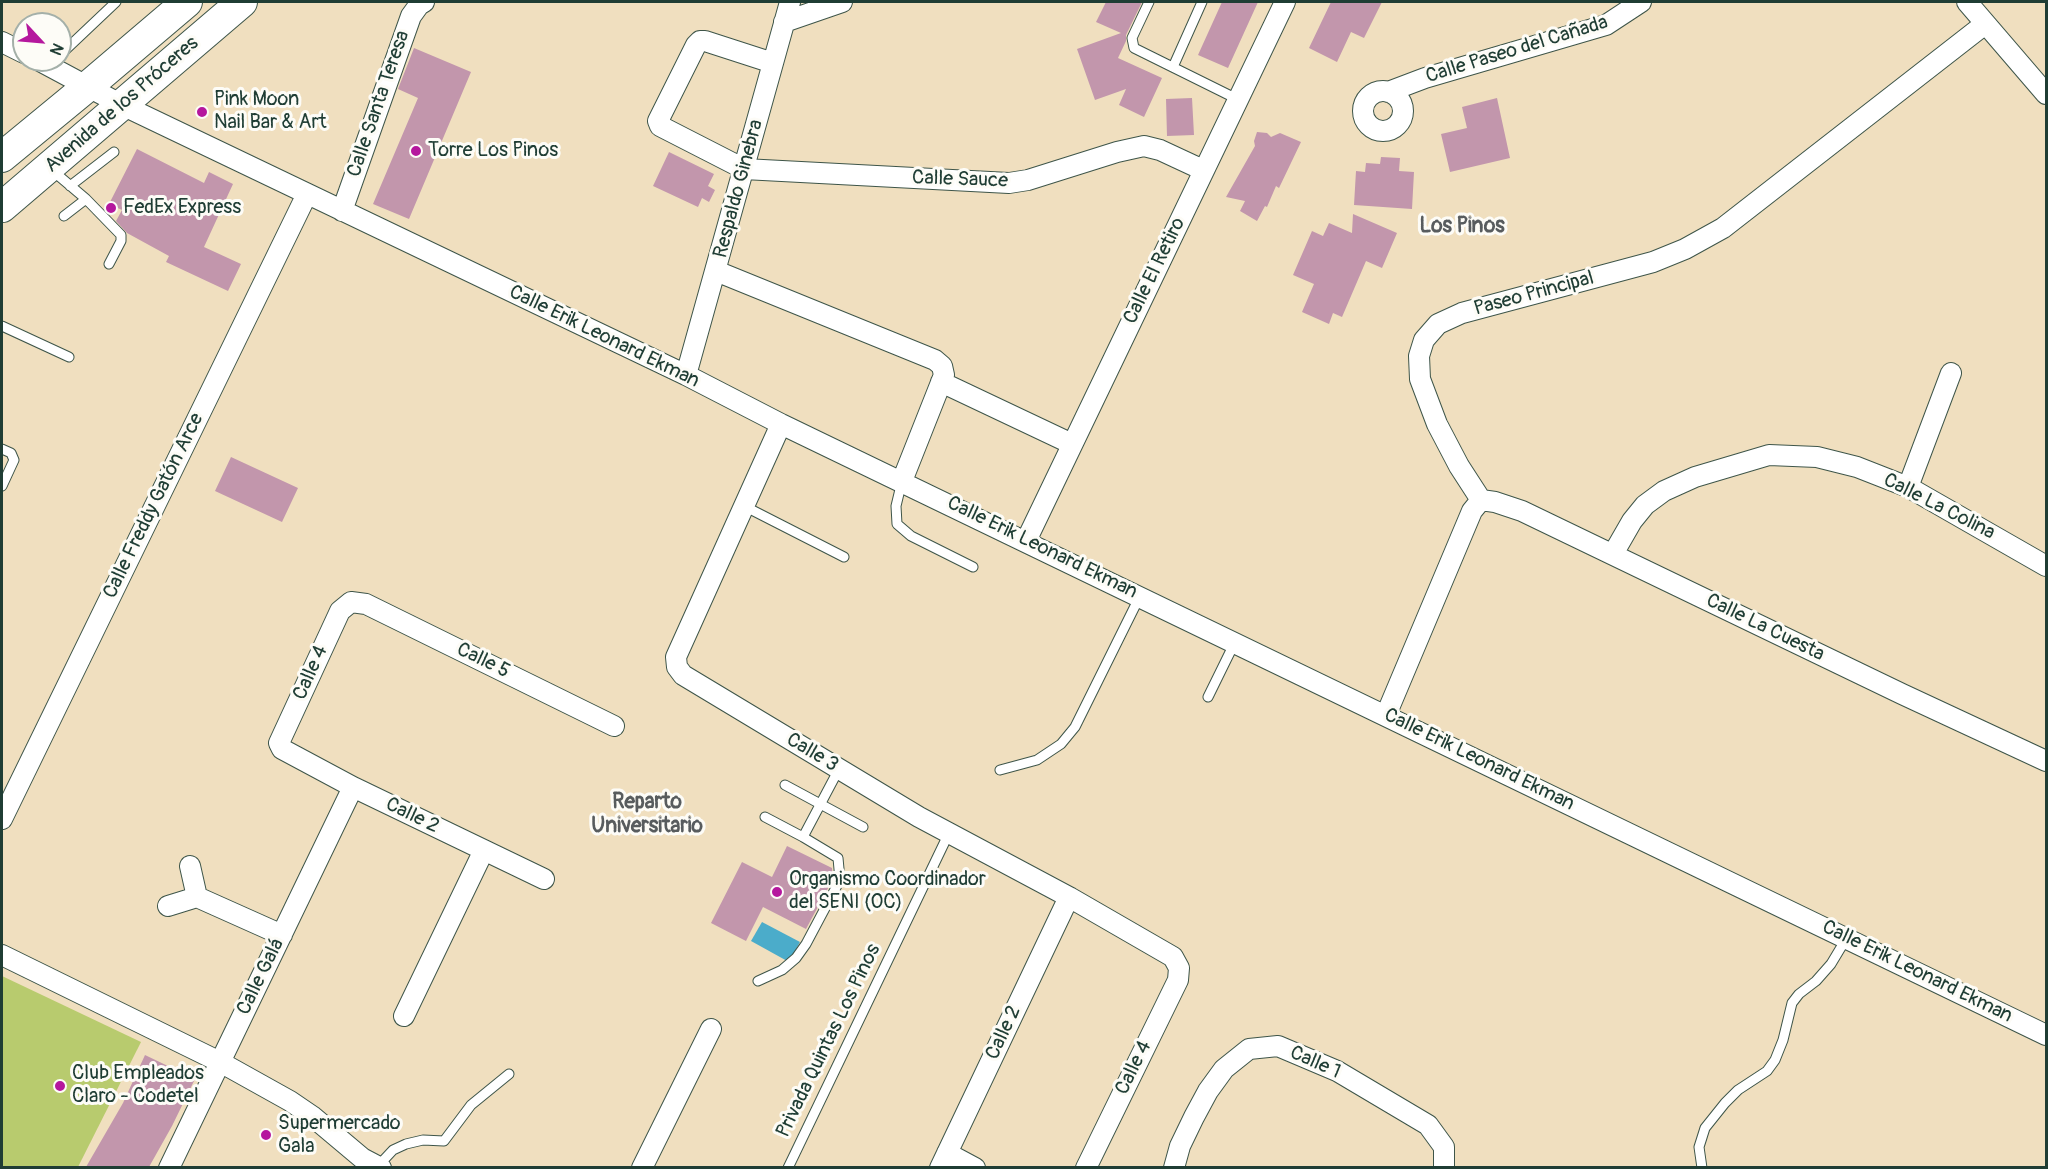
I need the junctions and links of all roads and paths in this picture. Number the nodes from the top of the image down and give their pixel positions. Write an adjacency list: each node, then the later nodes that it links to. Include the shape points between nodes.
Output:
1 (116, 2): 14 (lane)
2 (187, 2): 18 (main road, Avenida de los Próceres)
3 (242, 2): 22 (main road, Avenida de los Próceres)
4 (424, 2): 31 (street, Calle Santa Teresa, via 411,16)
5 (790, 2): 12 (street, Respaldo Ginebra)
6 (842, 2): 12 (street)
7 (1149, 2): 16 (lane, via 1132,43 1134,48)
8 (1202, 2): 16 (lane)
9 (1285, 2): 21 (street, Calle El Retiro)
10 (1641, 2): 19 (street, Calle Paseo del Cañada, via 1606,25)
11 (1967, 2): 13 (street)
12 (784, 22): 15 (street, Respaldo Ginebra)
13 (1985, 24): 20 (street); 46 (street, Paseo Principal, via 1723,228 1685,249 1653,262 1438,324 1424,340 1419,356 1420,379 1437,424)
14 (72, 41)
15 (773, 63): 25 (street, Respaldo Ginebra); 25 (street, via 700,41 658,121 664,129)
16 (1173, 67): 21 (lane)
17 (66, 72): 18 (street, Calle Erik Leonard Ekman)
18 (87, 87): 22 (street, Calle Erik Leonard Ekman); 24 (main road, Avenida de los Próceres)
19 (1388, 92)
20 (2046, 94)
21 (1237, 99): 26 (street, Calle El Retiro)
22 (122, 105): 27 (main road, Avenida de los Próceres); 28 (street, Calle Erik Leonard Ekman)
23 (114, 152): 27 (lane)
24 (2, 157)
25 (744, 169): 26 (street, Calle Sauce, via 1009,183 1144,146); 34 (street, Respaldo Ginebra)
26 (1203, 170): 41 (street, Calle El Retiro)
27 (59, 177): 29 (lane); 30 (main road, Avenida de los Próceres)
28 (307, 194): 31 (street, Calle Erik Leonard Ekman); 67 (street, Calle Freddy Gatón Arce)
29 (86, 199): 32 (lane); 33 (lane, via 121,235)
30 (2, 207)
31 (342, 211): 39 (street, Calle Erik Leonard Ekman)
32 (63, 216)
33 (109, 264)
34 (716, 271): 38 (street, via 935,360); 39 (street, Respaldo Ginebra)
35 (2, 326): 36 (lane)
36 (69, 357)
37 (1951, 373): 45 (street)
38 (941, 374): 41 (street); 43 (street)
39 (686, 375): 40 (street, Calle Erik Leonard Ekman)
40 (782, 424): 43 (street, Calle Erik Leonard Ekman); 47 (street, Calle 3)
41 (1072, 444): 48 (street, Calle El Retiro)
42 (2, 449): 44 (lane, via 11,453 14,460)
43 (902, 481): 48 (street, Calle Erik Leonard Ekman); 52 (lane, via 896,506 897,524 911,536)
44 (2, 486)
45 (1908, 487): 49 (street, Calle La Colina, via 1816,456 1768,455 1664,490 1632,521); 51 (street, Calle La Colina)
46 (1481, 500): 49 (street, Calle La Cuesta, via 1522,511); 57 (street, via 1472,511)
47 (744, 506): 50 (lane); 61 (street, Calle 3, via 676,657 677,667 683,675)
48 (1026, 541): 53 (street, Calle Erik Leonard Ekman)
49 (1613, 554): 60 (street, Calle La Cuesta)
50 (844, 557)
51 (2046, 566)
52 (973, 567)
53 (1140, 596): 55 (street, Calle Erik Leonard Ekman); 62 (lane, via 1075,727 1061,744 1037,760)
54 (351, 602): 58 (street, Calle 5, via 366,604); 59 (street, Calle 4, via 340,611 279,743)
55 (1235, 642): 56 (lane); 57 (street, Calle Erik Leonard Ekman)
56 (1208, 697)
57 (1386, 715): 78 (street, Calle Erik Leonard Ekman)
58 (614, 726)
59 (282, 749): 64 (street, Calle 2)
60 (2046, 761)
61 (839, 769): 65 (lane); 69 (street, Calle 3)
62 (1000, 770)
63 (785, 784): 65 (lane)
64 (353, 787): 71 (street, Calle 2); 77 (street, Calle Galá)
65 (819, 804): 68 (lane); 70 (lane)
66 (765, 817): 70 (lane)
67 (2, 819)
68 (863, 827)
69 (949, 833): 75 (street, Calle 3); 91 (lane, Privada Quintas Los Pinos)
70 (803, 837): 81 (lane, via 838,858 840,880 796,958 782,970)
71 (484, 850): 73 (street, Calle 2); 82 (street)
72 (190, 866): 74 (street)
73 (544, 879)
74 (196, 897): 76 (street); 77 (street)
75 (1069, 897): 80 (street, Calle 3, via 1173,957); 87 (street, Calle 2)
76 (168, 906)
77 (282, 935): 85 (street, Calle Galá)
78 (1846, 939): 84 (street, Calle Erik Leonard Ekman); 96 (lane, via 1831,964 1792,1003 1783,1040 1767,1071 1738,1090 1705,1128 1699,1147)
79 (2, 956): 85 (street)
80 (1179, 968): 93 (street, Calle 4, via 1178,980)
81 (758, 981)
82 (404, 1016)
83 (711, 1029): 90 (street)
84 (2046, 1035)
85 (220, 1062): 88 (street, via 312,1116); 89 (street, Calle Galá)
86 (509, 1074): 88 (lane, via 471,1105 444,1141 406,1144)
87 (943, 1160): 92 (street)
88 (369, 1165)
89 (170, 1167)
90 (642, 1167)
91 (788, 1167)
92 (975, 1167)
93 (1086, 1167)
94 (1174, 1167): 95 (street, Calle 1, via 1194,1117 1224,1069 1249,1049 1278,1046 1337,1071 1428,1125 1444,1148)
95 (1444, 1167)
96 (1702, 1167)

